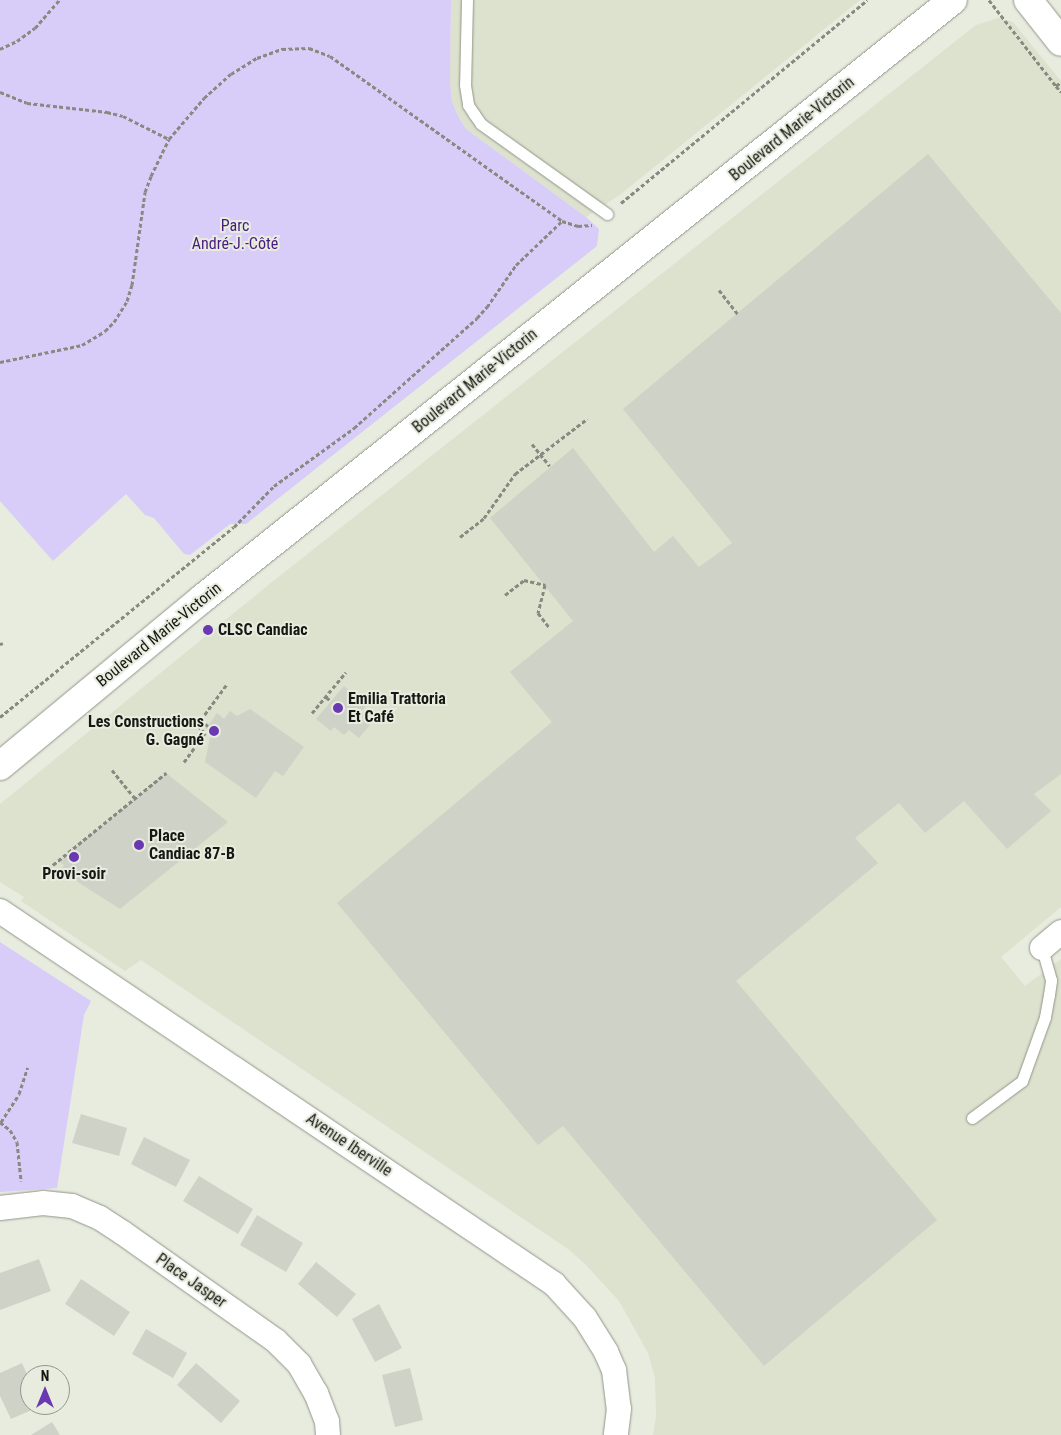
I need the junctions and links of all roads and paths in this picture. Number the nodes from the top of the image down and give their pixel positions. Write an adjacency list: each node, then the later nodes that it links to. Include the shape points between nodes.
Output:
1 (59, 0): 8 (path, via 35,28)
2 (467, 0): 15 (lane, via 465,85 468,106 481,124)
3 (867, 0): 14 (path)
4 (953, 0): 37 (street, Boulevard Marie-Victorin, via 202,598)
5 (989, 0): 10 (path)
6 (1028, 0): 7 (street)
7 (1061, 42)
8 (0, 49)
9 (1061, 82): 10 (path)
10 (1056, 86): 12 (path)
11 (0, 92): 13 (path, via 27,104 123,116)
12 (1061, 92)
13 (169, 139): 16 (path, via 204,98 231,74 270,53 309,48 340,62); 20 (path, via 146,192 132,285 127,301 114,322 82,345)
14 (618, 205)
15 (607, 214)
16 (562, 221): 17 (path, via 578,226); 33 (path, via 516,264 477,318 354,428 274,486 234,527)
17 (595, 224)
18 (719, 290): 19 (path)
19 (738, 314)
20 (0, 362)
21 (587, 419): 23 (path)
22 (532, 444): 23 (path)
23 (540, 454): 24 (path); 25 (path, via 515,474 484,518)
24 (550, 466)
25 (460, 537)
26 (505, 595): 27 (path, via 524,580 545,585 538,613)
27 (549, 627)
28 (346, 672): 30 (path)
29 (227, 684): 34 (path)
30 (326, 697): 31 (path); 32 (path)
31 (331, 701)
32 (312, 714)
33 (0, 716)
34 (200, 720): 35 (path); 36 (path, via 197,725 205,733)
35 (208, 726)
36 (184, 762)
37 (0, 766)
38 (112, 770): 40 (path)
39 (165, 774): 40 (path)
40 (135, 798): 41 (path)
41 (43, 872)
42 (0, 911): 53 (street, Avenue Iberville, via 554,1284 585,1318 614,1370 620,1409)
43 (1061, 932): 44 (street)
44 (1042, 948): 46 (lane, via 1051,980 1050,995 1022,1081)
45 (28, 1067): 47 (path, via 22,1087)
46 (972, 1118)
47 (1, 1122): 48 (path)
48 (10, 1130): 49 (path); 50 (path, via 18,1142)
49 (6, 1134)
50 (21, 1189)
51 (0, 1208): 52 (street, Place Jasper, via 43,1203 72,1206 123,1233 276,1341 299,1364 316,1393 327,1421)
52 (328, 1435)
53 (616, 1435)

